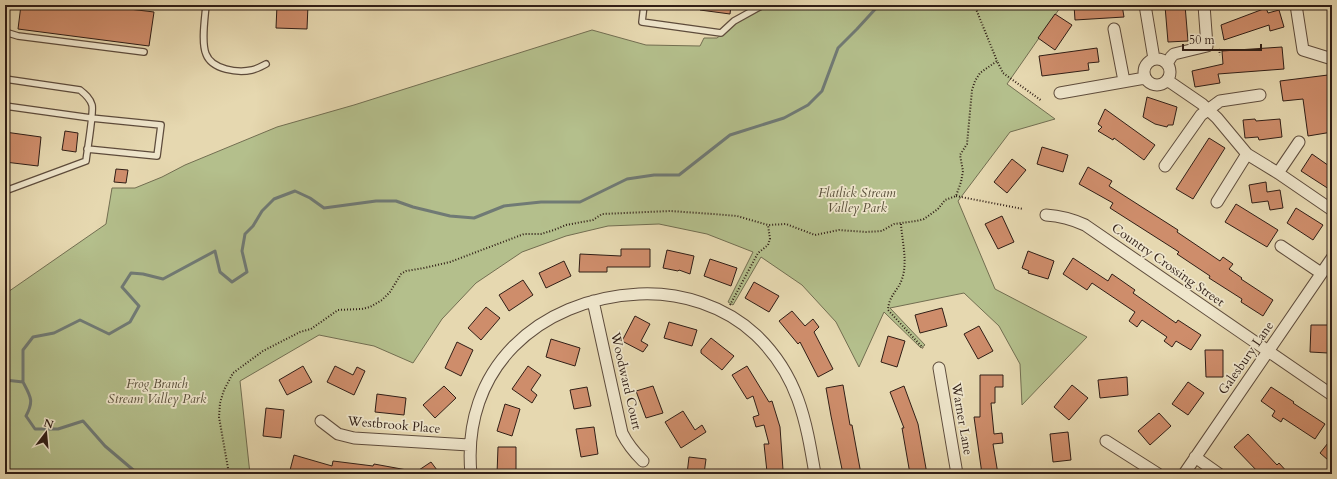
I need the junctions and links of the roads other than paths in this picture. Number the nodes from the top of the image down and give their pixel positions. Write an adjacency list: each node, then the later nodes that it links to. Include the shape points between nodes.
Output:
1 (206, 5): 12 (lane, via 206,55 217,66 235,71 254,70)
2 (644, 5): 3 (lane, via 642,22 720,33 734,21)
3 (763, 5)
4 (1145, 5): 10 (street)
5 (1204, 5): 13 (street, via 1207,46 1174,54)
6 (1296, 5): 11 (street, via 1303,50)
7 (1114, 29): 17 (street)
8 (5, 32): 9 (lane, via 18,36)
9 (144, 52)
10 (1154, 59): 13 (street, via 1160,59); 14 (street, via 1145,66)
11 (1332, 59)
12 (266, 64)
13 (1167, 64): 16 (street, via 1170,72)
14 (1145, 78): 16 (street, via 1156,85 1161,85); 17 (street)
15 (5, 79): 22 (lane, via 80,90 86,94 92,105)
16 (1167, 80): 21 (street)
17 (1124, 81): 18 (street)
18 (1060, 93)
19 (1260, 95): 21 (street, via 1220,102)
20 (5, 106): 22 (lane)
21 (1209, 110): 25 (street); 26 (street, via 1201,115)
22 (91, 118): 24 (lane); 24 (lane, via 161,125 158,156)
23 (1299, 142): 27 (street)
24 (87, 149): 28 (lane, via 86,162)
25 (1248, 154): 27 (street); 29 (street)
26 (1165, 166)
27 (1278, 173): 30 (street)
28 (5, 191)
29 (1217, 202)
30 (1332, 210)
31 (1046, 215): 36 (street, Country Crossing Street, via 1073,219 1085,225)
32 (1281, 246): 34 (street)
33 (1332, 258): 34 (street, Galesbury Lane)
34 (1321, 273): 36 (street, Galesbury Lane)
35 (593, 301): 41 (street, via 557,314 538,325 507,353 484,388 474,416); 43 (street, Woodward Court, via 622,433 633,452); 45 (street, via 641,294 681,297 703,303 723,313 755,335 778,363 796,393 804,415)
36 (1268, 351): 38 (street, Country Crossing Street); 42 (street, Galesbury Lane)
37 (939, 368): 46 (street, Warner Lane)
38 (1332, 395)
39 (321, 421): 41 (street, Westbrook Place, via 338,434 354,438)
40 (1106, 441): 47 (street)
41 (469, 445): 44 (street)
42 (1195, 457): 48 (street, Galesbury Lane); 49 (street)
43 (643, 461)
44 (471, 474)
45 (815, 474)
46 (957, 474)
47 (1158, 474)
48 (1184, 474)
49 (1219, 474)

